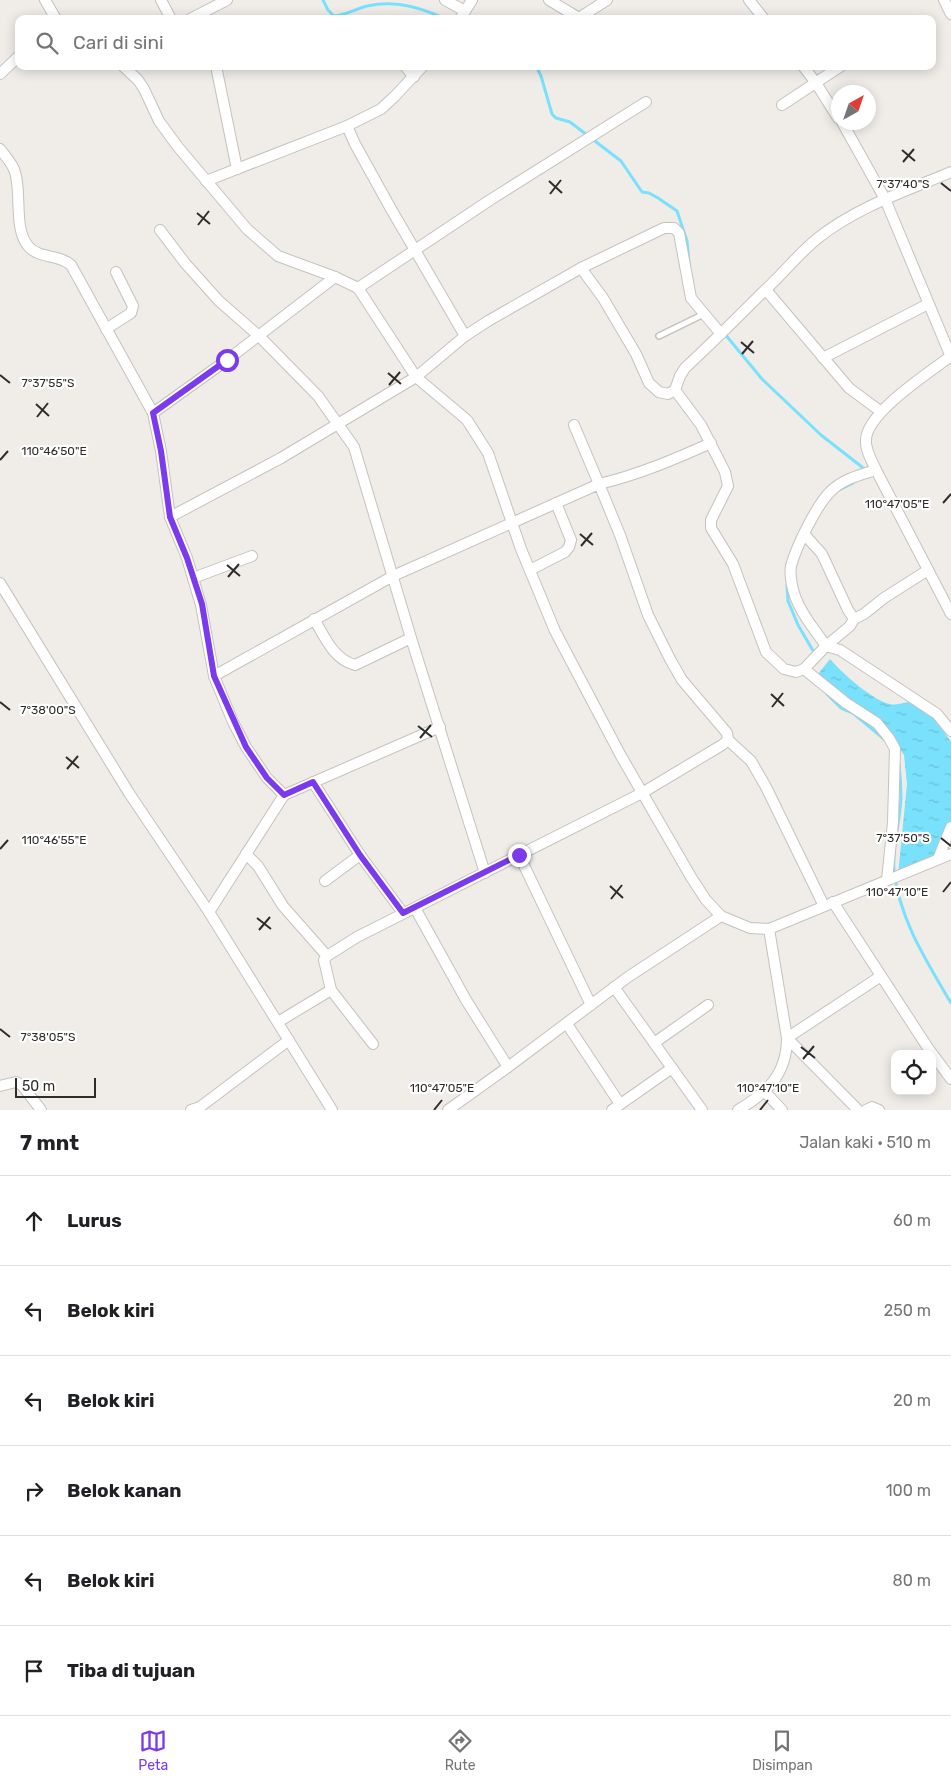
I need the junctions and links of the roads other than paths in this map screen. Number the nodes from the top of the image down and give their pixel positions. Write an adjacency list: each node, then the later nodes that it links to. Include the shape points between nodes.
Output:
1 (45, 0): 11 (street)
2 (161, 0): 12 (street)
3 (227, 0): 13 (street)
4 (446, 0): 14 (street)
5 (472, 0): 14 (street)
6 (549, 0): 15 (street)
7 (606, 0): 16 (street)
8 (749, 0): 17 (street)
9 (944, 0): 10 (street)
10 (951, 14)
11 (54, 15)
12 (169, 15)
13 (198, 15)
14 (462, 15)
15 (574, 15)
16 (584, 15)
17 (761, 15)
18 (15, 60): 25 (street)
19 (127, 70): 36 (street, via 138,80 159,121)
20 (217, 70): 34 (street)
21 (408, 70): 26 (street)
22 (420, 70): 26 (street)
23 (806, 70): 27 (street)
24 (835, 70): 27 (street)
25 (0, 74)
26 (414, 77): 31 (street, via 381,109)
27 (816, 83): 29 (street); 30 (street)
28 (646, 102): 39 (street)
29 (782, 105)
30 (831, 107)
31 (347, 126): 34 (street); 39 (street)
32 (846, 130): 37 (street)
33 (0, 150): 47 (street, via 15,171 22,233 28,246 35,252 61,258 71,265)
34 (237, 169): 36 (street)
35 (951, 172): 37 (street)
36 (206, 181): 42 (street, via 247,229 278,256)
37 (885, 199): 44 (street, via 819,237); 45 (street)
38 (160, 230): 49 (street, via 219,301)
39 (416, 250): 43 (street); 50 (street)
40 (581, 268): 46 (street, via 652,233 674,228 680,234 691,298); 50 (street); 55 (street, via 603,298 649,383 659,392 668,394)
41 (116, 272): 47 (street, via 133,309)
42 (335, 277): 43 (street); 49 (street)
43 (358, 288): 54 (street)
44 (766, 290): 48 (street); 53 (street)
45 (928, 304): 52 (street); 53 (street)
46 (704, 314): 48 (street); 51 (lane)
47 (106, 329): 57 (street)
48 (720, 335): 55 (street, via 685,368)
49 (259, 336): 57 (street); 58 (street, via 318,396)
50 (465, 336): 54 (street)
51 (659, 336)
52 (951, 357): 56 (street)
53 (823, 358): 56 (street, via 849,388)
54 (416, 377): 58 (street); 65 (street, via 467,420 476,433 488,452)
55 (675, 390): 60 (street)
56 (880, 411): 61 (street, via 869,427 866,440)
57 (153, 413): 64 (street)
58 (338, 425): 64 (street); 70 (street, via 354,447)
59 (574, 426): 62 (street)
60 (711, 443): 62 (street, via 666,463); 78 (street, via 728,486 711,520 711,528 733,564 766,652 784,668 796,672)
61 (876, 470): 66 (street, via 848,479 830,491); 69 (street)
62 (599, 484): 63 (street); 82 (street, via 648,615 670,660 682,680 727,733)
63 (556, 503): 65 (street); 68 (street, via 571,540 569,547)
64 (170, 517): 71 (street)
65 (512, 523): 68 (street); 70 (street)
66 (804, 534): 74 (street, via 822,554); 77 (street, via 791,567 792,586 800,607)
67 (252, 556): 71 (street)
68 (530, 570): 84 (street, via 555,631)
69 (928, 570): 73 (street); 74 (street)
70 (393, 576): 75 (street); 76 (street)
71 (194, 578): 79 (street, via 202,604)
72 (0, 583): 97 (street, via 129,793)
73 (951, 614)
74 (854, 618): 77 (street, via 850,626)
75 (314, 619): 76 (street, via 339,658 355,666); 79 (street)
76 (411, 638): 80 (street)
77 (826, 646): 78 (street); 81 (street, via 840,650 937,714)
78 (804, 669): 93 (street, via 877,723 895,749)
79 (214, 676): 85 (street, via 246,747 267,778)
80 (440, 727): 83 (street); 92 (street)
81 (951, 731)
82 (728, 740): 84 (street); 95 (street, via 751,762)
83 (313, 782): 85 (street); 89 (street)
84 (642, 794): 90 (street); 99 (street, via 691,877)
85 (284, 795): 87 (street)
86 (951, 827): 91 (street)
87 (246, 854): 97 (street); 101 (street, via 258,866 283,906)
88 (951, 854): 91 (street)
89 (360, 855): 94 (street); 98 (street)
90 (519, 855): 92 (street); 105 (street)
91 (938, 859): 93 (street)
92 (485, 872): 96 (street)
93 (887, 880): 95 (street)
94 (325, 882)
95 (828, 904): 100 (street); 102 (street)
96 (415, 908): 98 (street); 113 (street)
97 (209, 912): 107 (street)
98 (403, 913): 101 (street)
99 (721, 916): 100 (street, via 750,928); 103 (street)
100 (769, 929): 109 (street)
101 (327, 956): 104 (street, via 324,964)
102 (881, 976): 109 (street); 115 (street)
103 (614, 987): 105 (street); 111 (street)
104 (331, 990): 107 (street); 112 (street)
105 (591, 1005): 108 (street)
106 (708, 1005): 111 (street)
107 (278, 1022): 110 (street)
108 (567, 1024): 113 (street); 118 (street)
109 (787, 1038): 117 (street, via 784,1062); 126 (street)
110 (289, 1040): 119 (street); 121 (street)
111 (654, 1043): 114 (street)
112 (373, 1044)
113 (508, 1067): 122 (street)
114 (672, 1068): 118 (street); 123 (street)
115 (951, 1079)
116 (0, 1086): 120 (street, via 16,1082 22,1085)
117 (765, 1092): 124 (street); 125 (street)
118 (616, 1107)
119 (198, 1109)
120 (41, 1110)
121 (332, 1110)
122 (448, 1110)
123 (702, 1110)
124 (738, 1110)
125 (782, 1110)
126 (858, 1110)
127 (866, 1110): 128 (street, via 872,1107)
128 (879, 1110)

